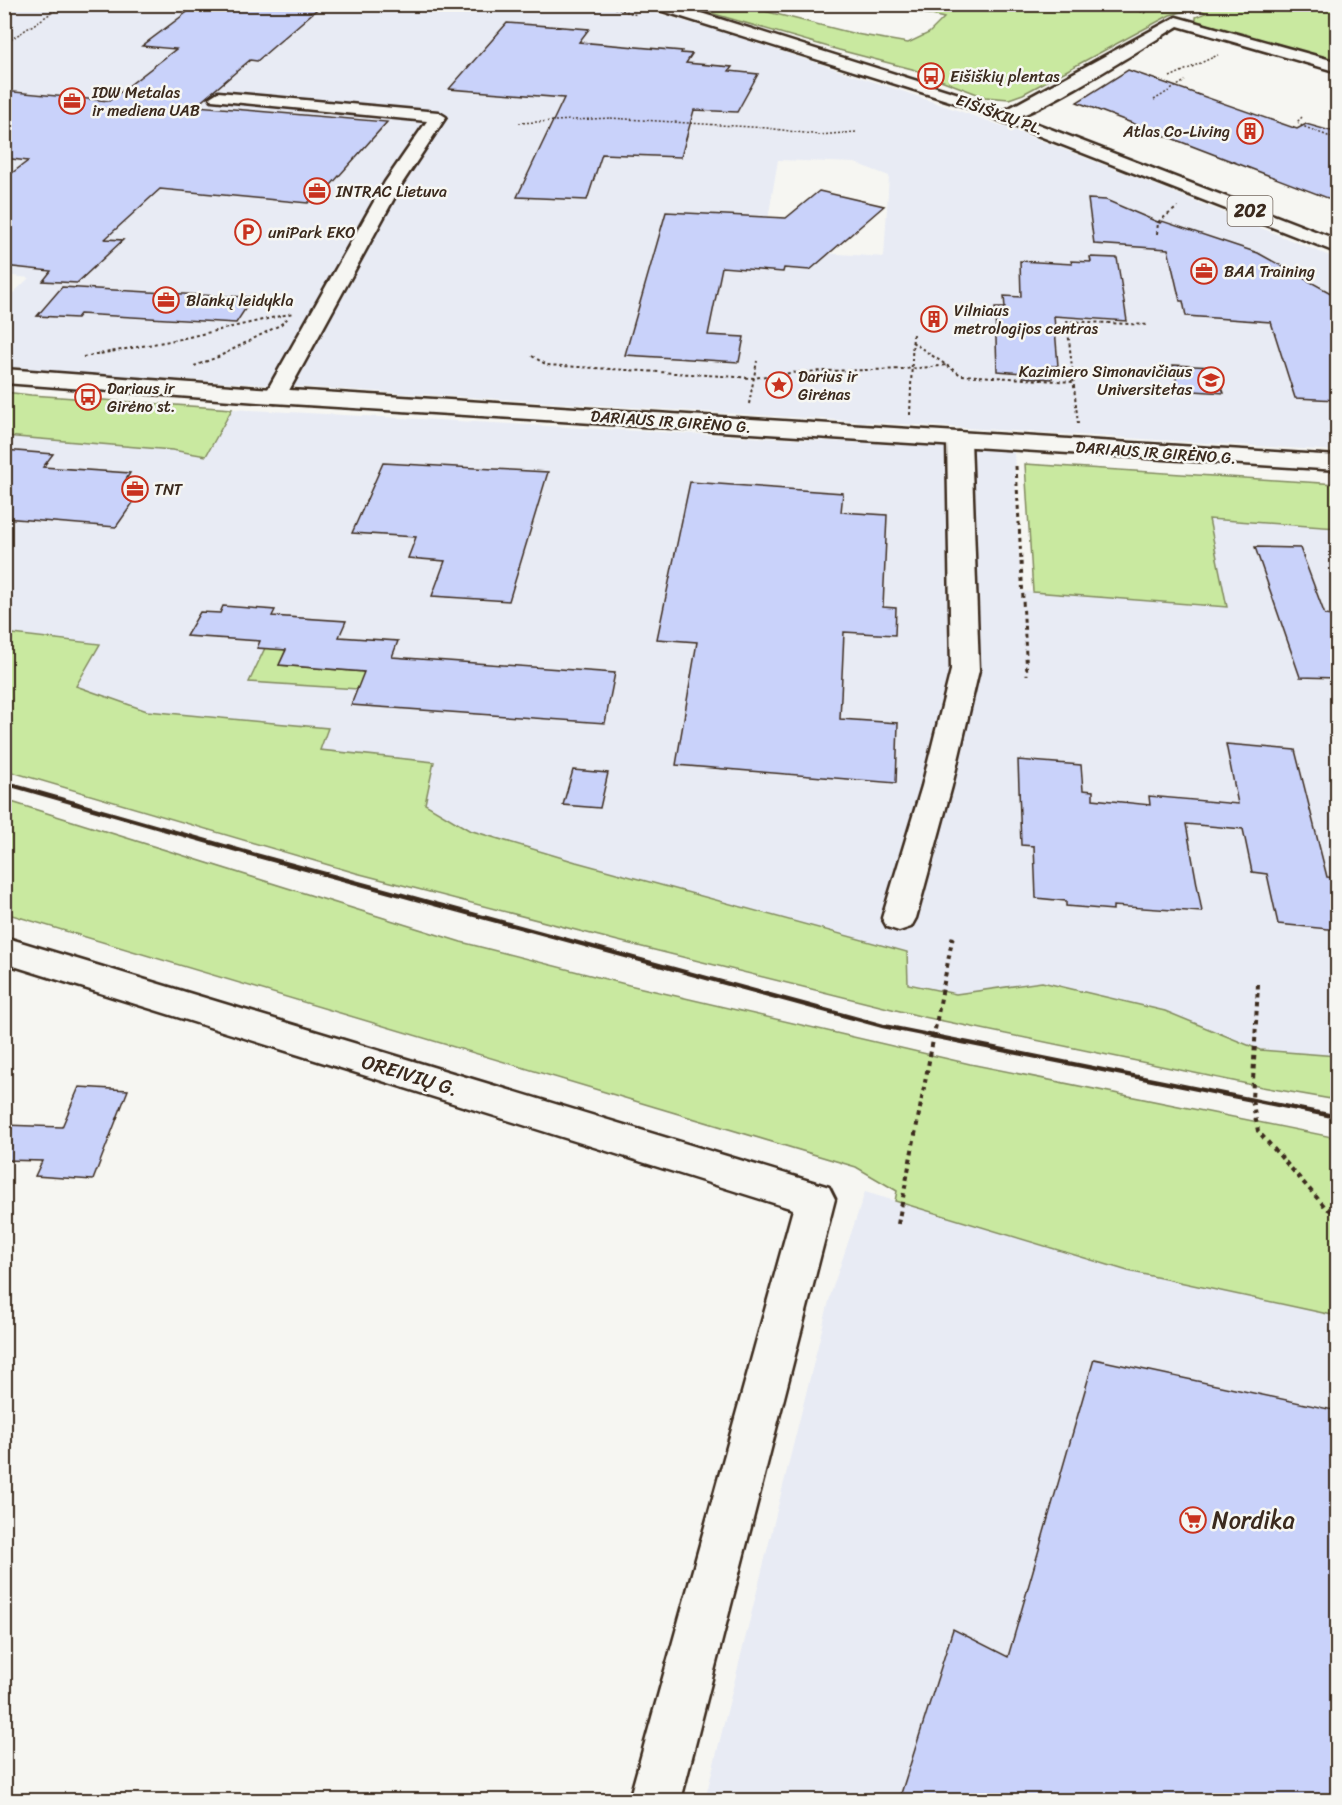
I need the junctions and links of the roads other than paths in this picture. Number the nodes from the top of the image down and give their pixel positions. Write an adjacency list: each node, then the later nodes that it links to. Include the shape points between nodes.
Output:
1 (655, 4): 4 (main road, EIŠIŠKIŲ PL. / 202, via 892,76)
2 (1338, 67): 4 (main road, via 1176,21)
3 (218, 97): 7 (main road, via 438,117 394,182)
4 (1008, 116): 5 (main road, EIŠIŠKIŲ PL. / 202)
5 (1338, 247)
6 (4, 376): 7 (main road, DARIAUS IR GIRĖNO G.)
7 (275, 396): 8 (main road, DARIAUS IR GIRĖNO G.)
8 (959, 439): 9 (main road, DARIAUS IR GIRĖNO G.); 10 (main road, via 965,670)
9 (1338, 463)
10 (899, 918)
11 (4, 950): 12 (main road, OREIVIŲ G., via 815,1199)
12 (655, 1800)

